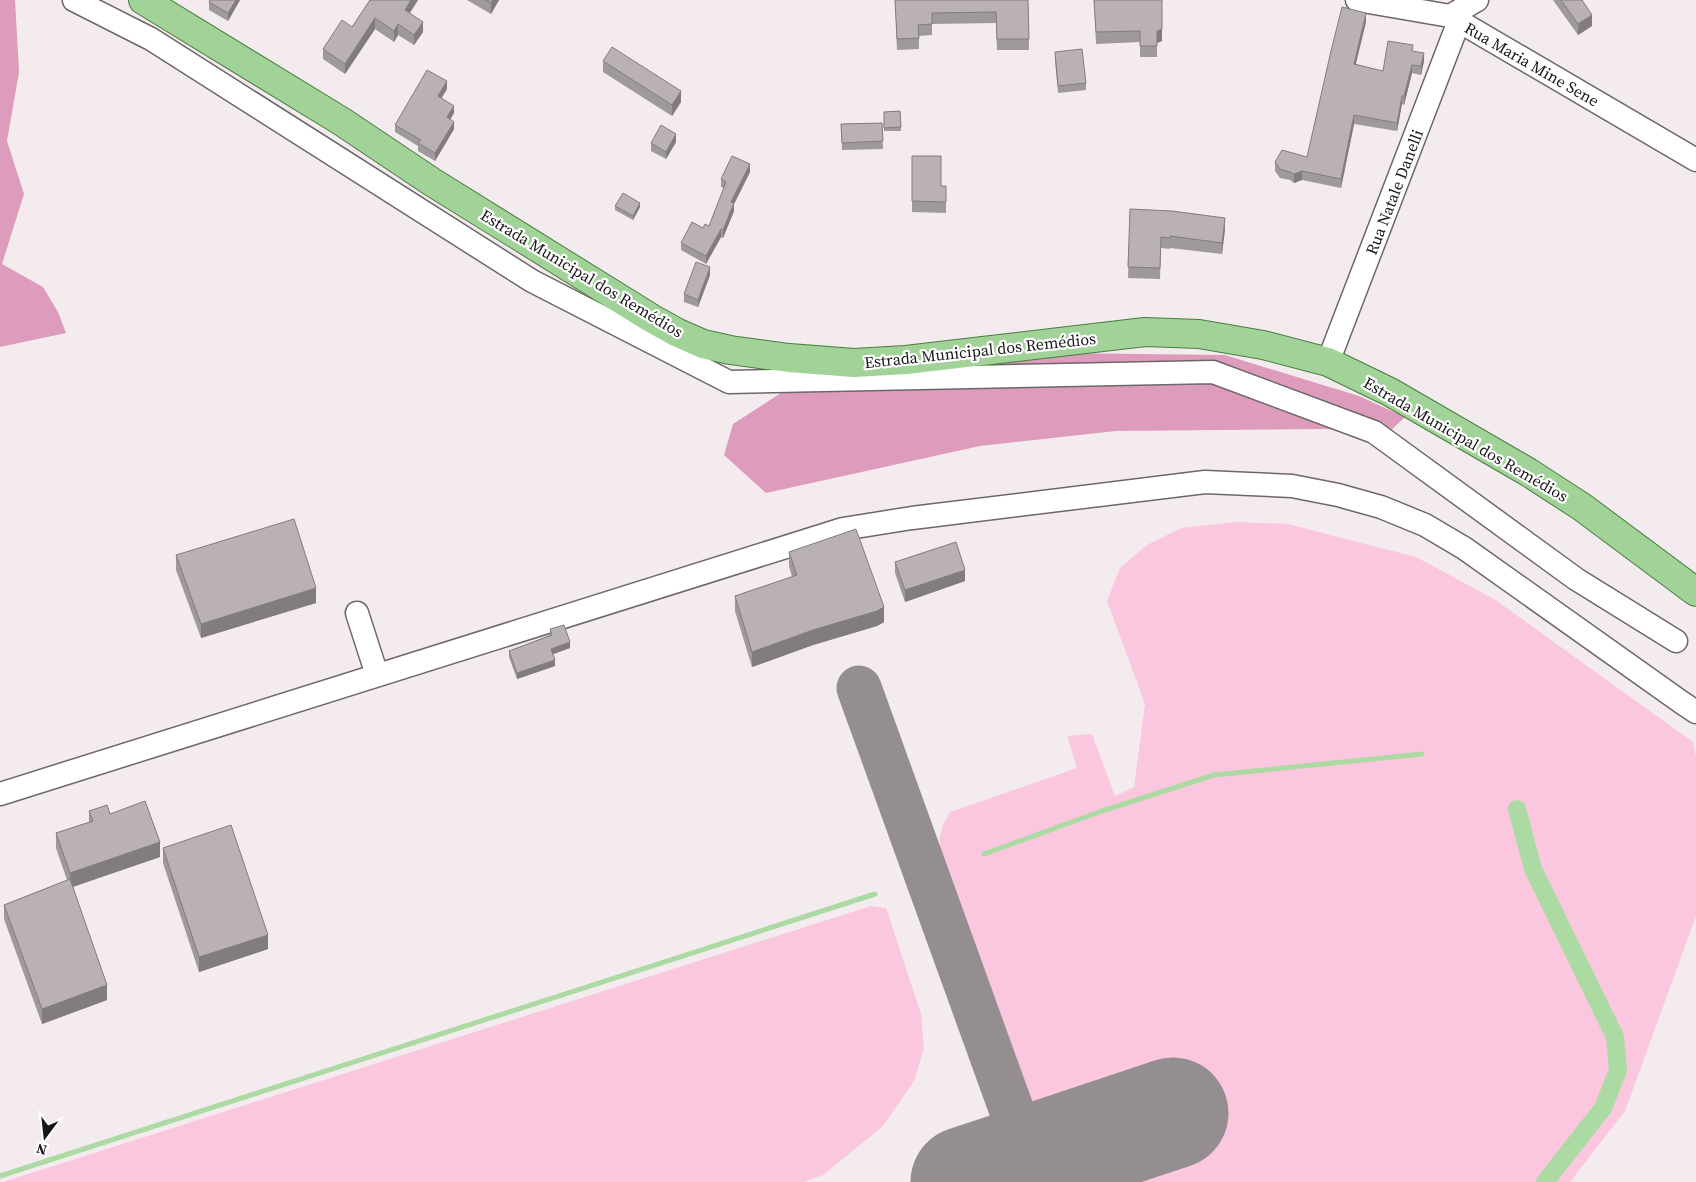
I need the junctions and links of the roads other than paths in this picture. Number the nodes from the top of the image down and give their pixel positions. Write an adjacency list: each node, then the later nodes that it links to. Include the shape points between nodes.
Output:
1 (74, 0): 10 (street, via 151,39 532,281 729,382 1213,372 1374,432 1576,579)
2 (144, 0): 7 (main road, Estrada Municipal dos Remédios, via 651,318 703,344 789,358 854,363 906,360 1145,332 1226,338)
3 (1357, 0): 5 (street, Rua Maria Mine Sene)
4 (1477, 0): 5 (street)
5 (1455, 18): 6 (street, Rua Maria Mine Sene); 7 (street, Rua Natale Danelli)
6 (1696, 160)
7 (1328, 362): 8 (main road, Estrada Municipal dos Remédios, via 1390,392 1528,472 1582,507)
8 (1696, 592)
9 (357, 613): 11 (street)
10 (1676, 641)
11 (377, 675): 12 (street, via 843,530 912,518 1152,488 1205,482 1249,483 1292,486 1338,495 1381,507 1425,525 1464,548); 13 (street)
12 (1691, 710)
13 (0, 794)

